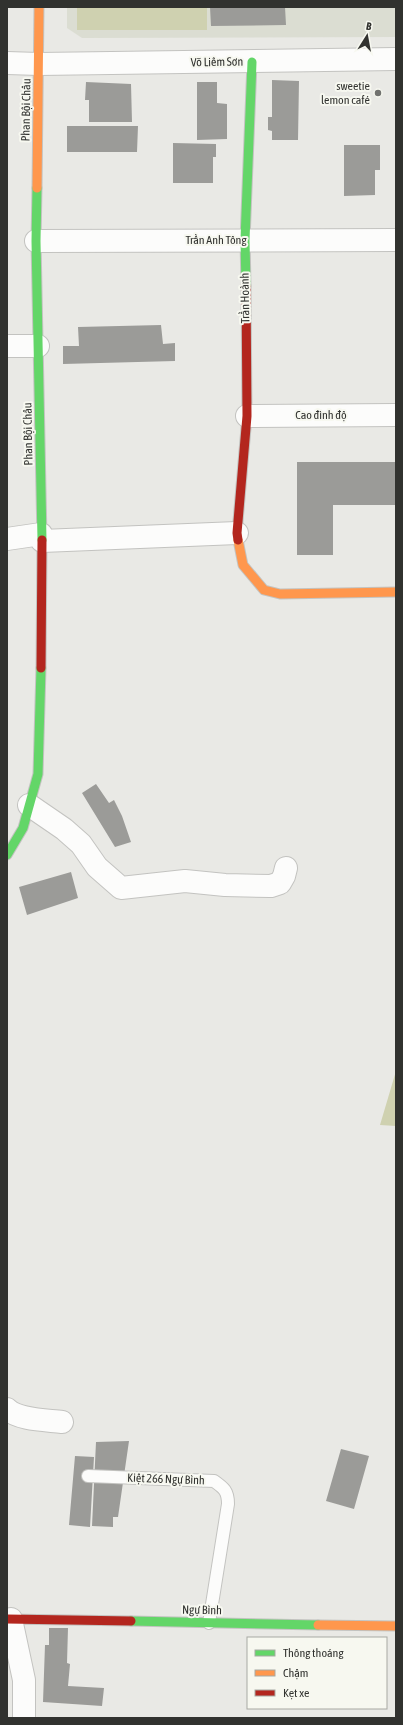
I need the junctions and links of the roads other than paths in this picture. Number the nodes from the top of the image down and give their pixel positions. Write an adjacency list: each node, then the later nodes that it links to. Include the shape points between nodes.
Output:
1 (39, 7): 5 (main road, Phan Bội Châu)
2 (396, 59): 3 (street, Võ Liêm Sơn)
3 (252, 62): 5 (street, Võ Liêm Sơn); 6 (main road, Trần Hoành)
4 (7, 63): 5 (street, Võ Liêm Sơn)
5 (39, 64): 8 (main road, Phan Bội Châu)
6 (244, 240): 7 (street, Trần Anh Tông); 8 (street, Trần Anh Tông); 12 (main road, Trần Hoành)
7 (396, 240)
8 (36, 241): 10 (main road, Phan Bội Châu)
9 (7, 346): 10 (street)
10 (38, 346): 14 (main road, Phan Bội Châu)
11 (396, 415): 12 (street, Cao đình độ)
12 (247, 416): 13 (main road, Trần Hoành)
13 (238, 533): 14 (street); 16 (main road, Trần Hoành, via 243,564 264,590 280,594)
14 (42, 538): 15 (street); 17 (main road, Phan Bội Châu, via 38,774)
15 (7, 539)
16 (396, 592)
17 (29, 805): 18 (main road, Phan Bội Châu, via 23,828); 19 (street, via 81,844 98,867 120,888 185,881 271,886 280,883)
18 (7, 854)
19 (286, 868)
20 (7, 1409): 21 (street, via 20,1416)
21 (62, 1422)
22 (88, 1476): 24 (lane, Kiệt 266 Ngự Bình, via 214,1481 226,1489 228,1504)
23 (9, 1619): 24 (main road, Ngự Bình); 26 (street, via 24,1680)
24 (209, 1623): 25 (main road, Ngự Bình)
25 (396, 1626)
26 (24, 1718)

